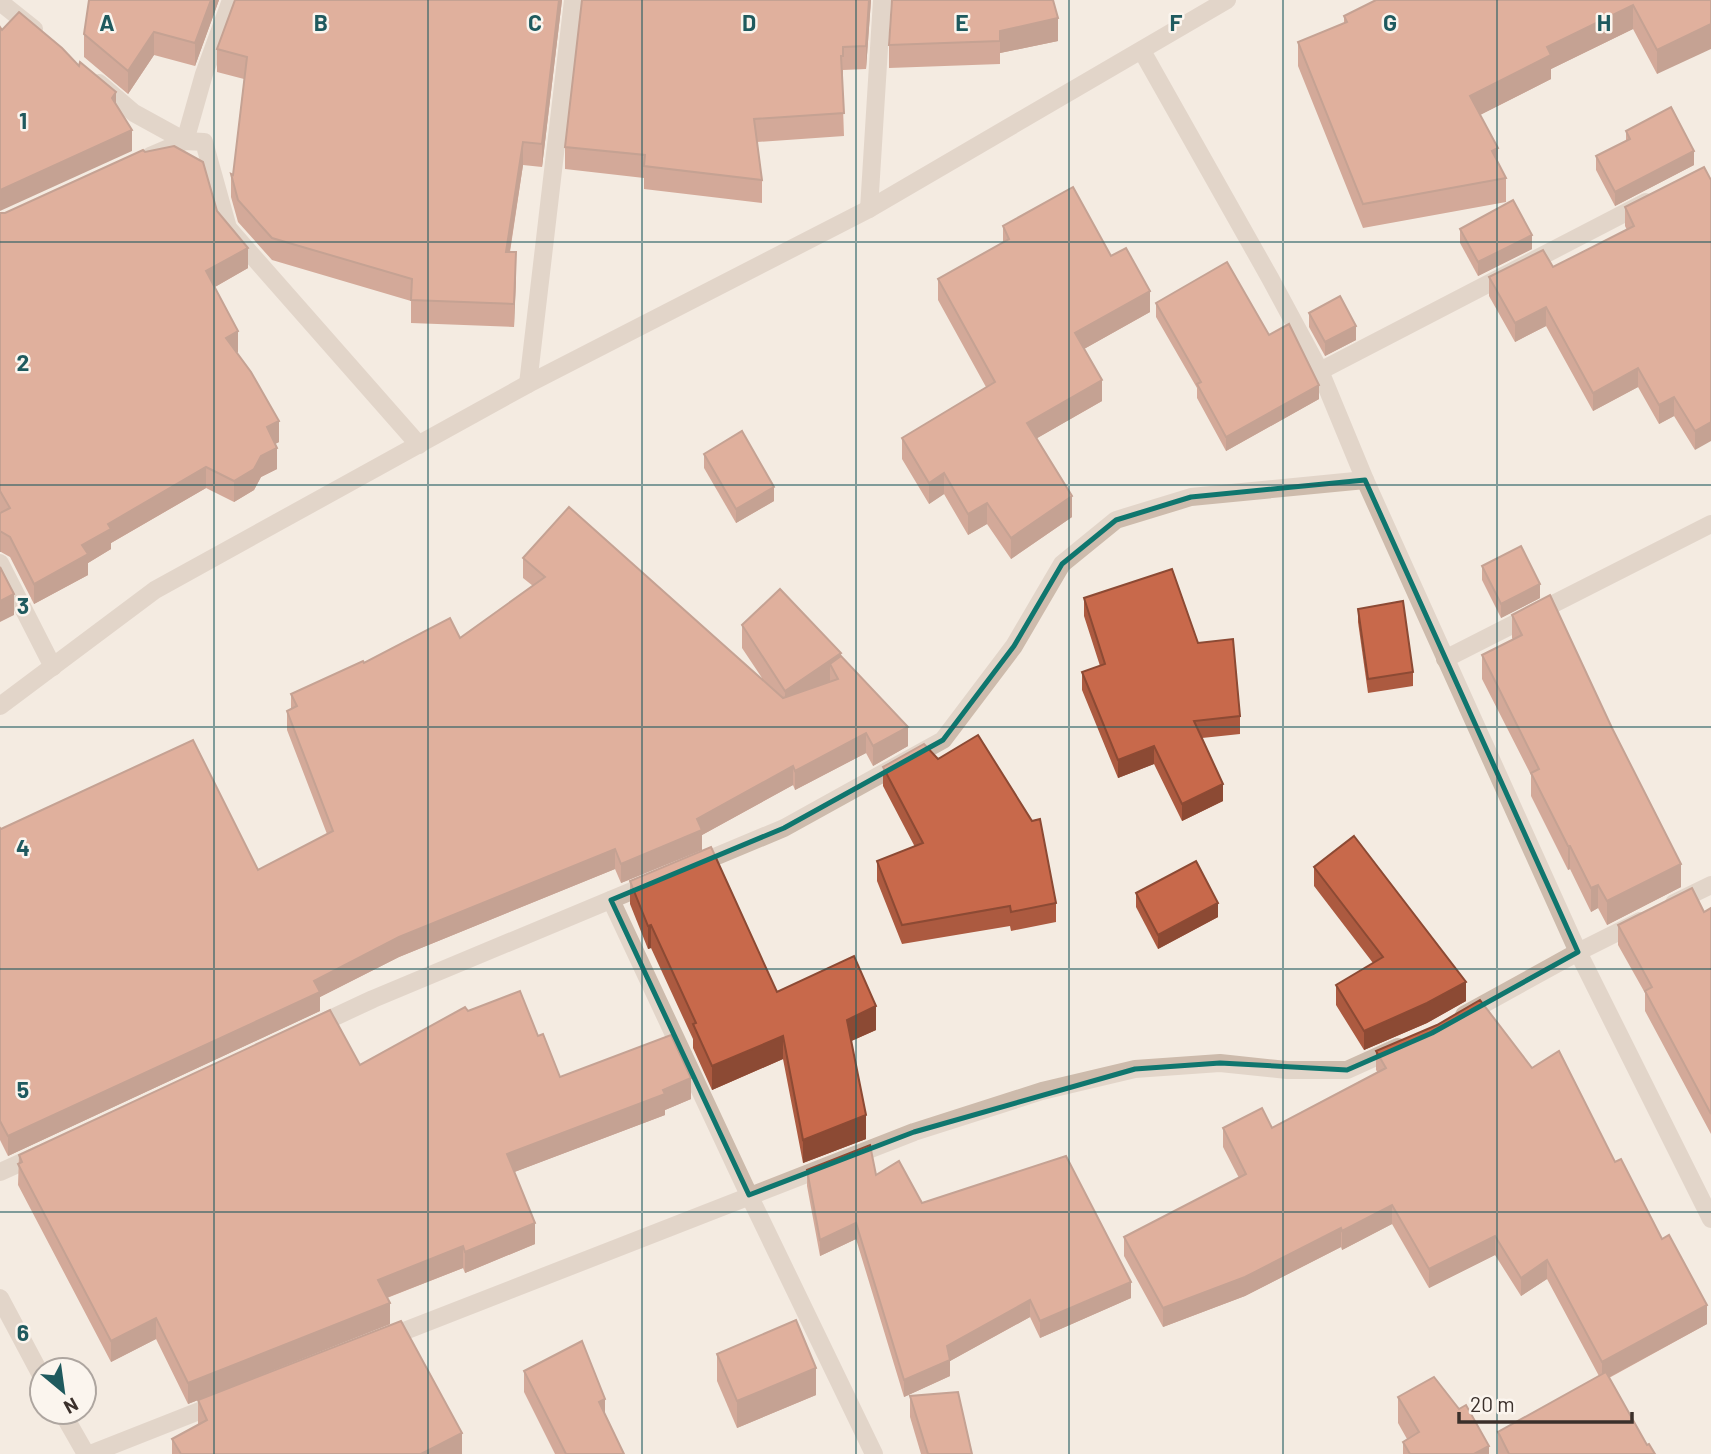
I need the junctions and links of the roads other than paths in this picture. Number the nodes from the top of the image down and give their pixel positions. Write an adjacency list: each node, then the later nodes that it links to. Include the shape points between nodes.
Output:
1 (231, 0): 9 (street)
2 (573, 0): 14 (street)
3 (882, 0): 12 (street)
4 (1227, 0): 7 (street)
5 (0, 2): 6 (street)
6 (51, 43)
7 (1142, 51): 12 (street); 13 (street)
8 (82, 69): 9 (street, via 134,113)
9 (185, 141): 10 (street); 15 (street, via 204,142 228,228)
10 (134, 162)
11 (1662, 194): 13 (street)
12 (869, 209): 14 (street)
13 (1320, 372): 16 (street)
14 (528, 384): 15 (street)
15 (419, 445): 20 (street, via 155,590)
16 (1365, 480): 19 (street); 23 (street, via 1191,498 1116,520 1062,564 1014,646 943,740 784,828)
17 (1711, 524): 19 (street)
18 (0, 563): 20 (street)
19 (1445, 659): 24 (street)
20 (53, 667): 21 (street)
21 (0, 706)
22 (1711, 885): 24 (street)
23 (611, 900): 26 (street); 30 (street)
24 (1578, 952): 25 (street); 31 (street)
25 (1444, 1026)
26 (298, 1034)
27 (1420, 1038): 30 (street, via 1347,1070 1220,1063 1135,1069 1042,1091 914,1132)
28 (50, 1149): 29 (street)
29 (0, 1172)
30 (749, 1195): 33 (street); 38 (street)
31 (1711, 1219)
32 (0, 1298): 34 (street)
33 (362, 1348)
34 (31, 1356)
35 (233, 1398): 37 (street)
36 (71, 1426): 37 (street)
37 (88, 1454)
38 (874, 1454)

